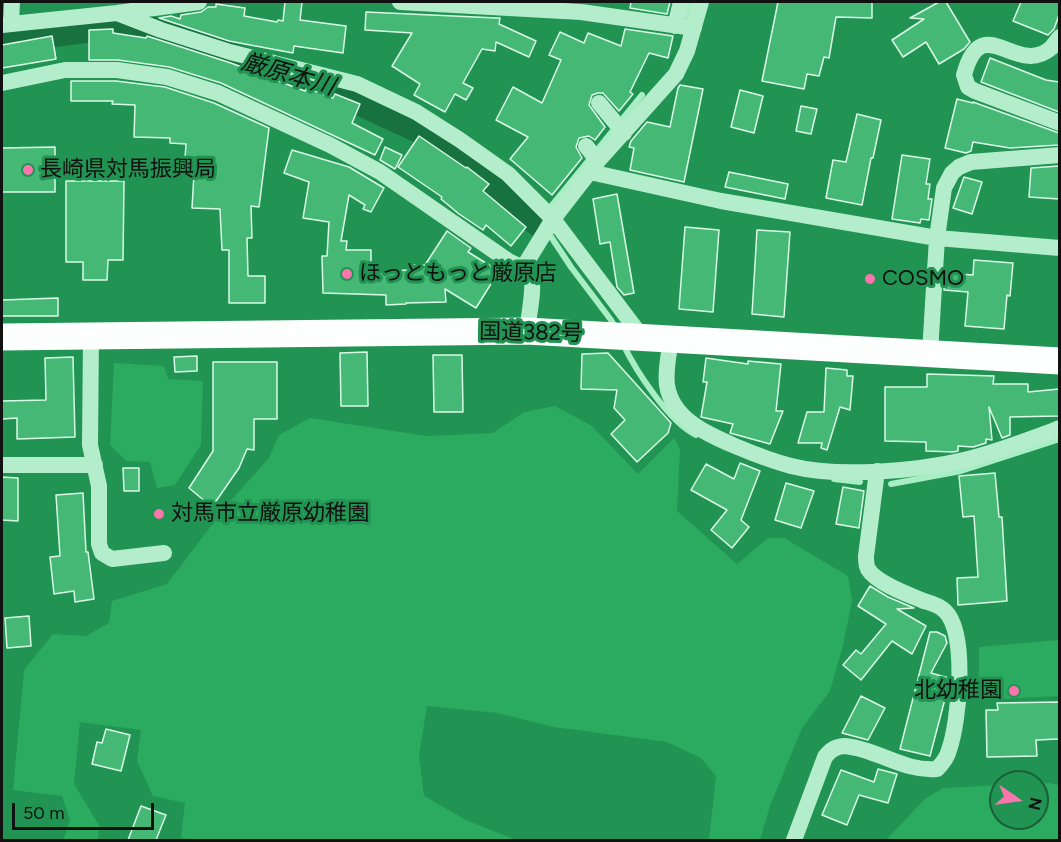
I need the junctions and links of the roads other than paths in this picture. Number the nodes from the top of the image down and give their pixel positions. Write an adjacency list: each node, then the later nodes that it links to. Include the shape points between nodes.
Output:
1 (12, 2): 6 (street)
2 (200, 2): 5 (street)
3 (400, 2): 7 (street, via 581,12)
4 (693, 2): 7 (street); 8 (street)
5 (117, 13): 6 (street); 16 (street, via 231,52 357,84 416,112 507,174)
6 (6, 25)
7 (675, 26): 8 (street)
8 (694, 28): 13 (street, via 676,74)
9 (1059, 37): 12 (street, via 1051,48 1028,56 995,45 980,46 964,75 968,87 975,91)
10 (2, 83): 19 (street, via 65,70 117,70 167,77 218,93 380,172)
11 (599, 103): 13 (street)
12 (1059, 123)
13 (619, 127): 15 (street)
14 (1059, 155): 17 (street, via 971,162 959,167 944,188)
15 (592, 159): 16 (street); 17 (street, via 721,201)
16 (547, 220): 19 (street); 23 (street)
17 (937, 238): 18 (street); 25 (street)
18 (1059, 248)
19 (523, 268): 20 (street, via 532,283)
20 (527, 332): 21 (highway, 国道382号); 23 (highway, 国道382号)
21 (91, 336): 22 (highway, 国道382号); 29 (street, via 90,445)
22 (2, 337)
23 (637, 337): 24 (highway, 国道382号)
24 (670, 339): 25 (highway, 国道382号); 30 (street, via 667,384 679,412 691,423 730,444 792,466 826,472)
25 (930, 353): 26 (highway, 国道382号)
26 (1059, 361)
27 (1059, 428): 30 (street, via 963,460)
28 (2, 465): 29 (street)
29 (95, 465): 31 (street, via 102,553 112,559)
30 (877, 471): 32 (street, via 867,567 878,579 903,593 944,610 953,626 960,690 950,750 937,770 927,770 845,746 831,750)
31 (164, 553)
32 (794, 840)

